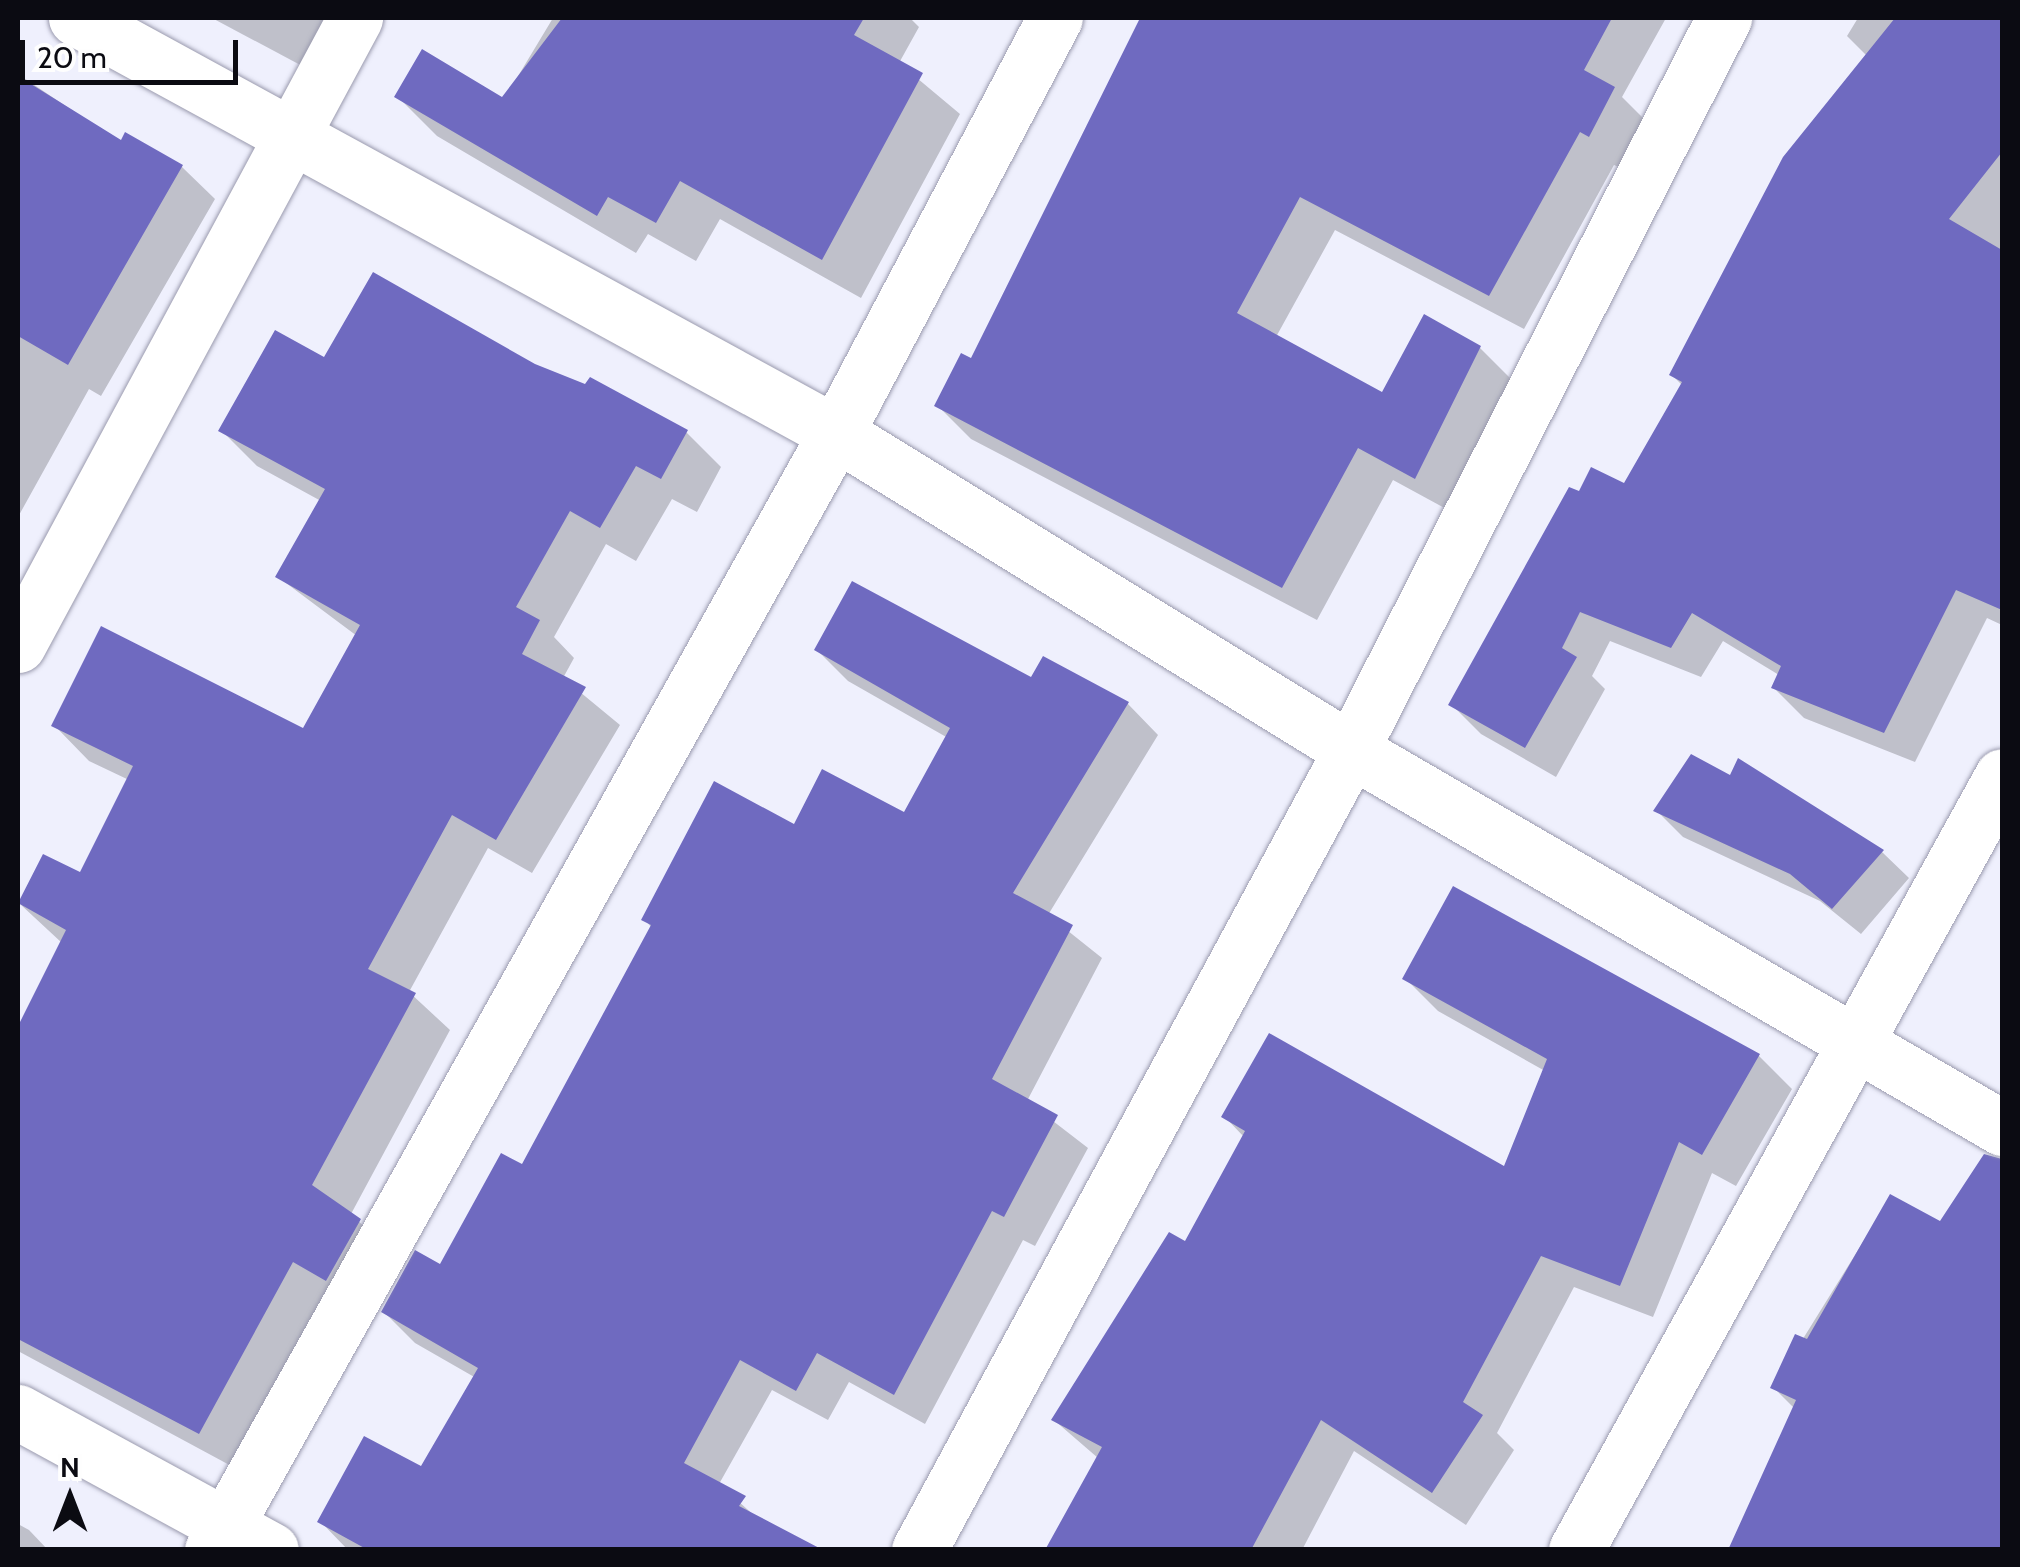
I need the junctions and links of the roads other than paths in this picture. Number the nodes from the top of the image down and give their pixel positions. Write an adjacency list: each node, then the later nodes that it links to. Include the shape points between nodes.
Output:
1 (76, 18): 5 (street)
2 (355, 18): 5 (street)
3 (1055, 18): 6 (street)
4 (1724, 18): 8 (street)
5 (286, 140): 6 (street); 7 (street)
6 (836, 433): 8 (street); 13 (street)
7 (18, 645)
8 (1351, 750): 10 (street); 14 (street)
9 (2002, 776): 10 (street)
10 (1856, 1047): 11 (street); 15 (street)
11 (2002, 1128)
12 (18, 1412): 13 (street)
13 (237, 1541)
14 (919, 1550)
15 (1576, 1550)

